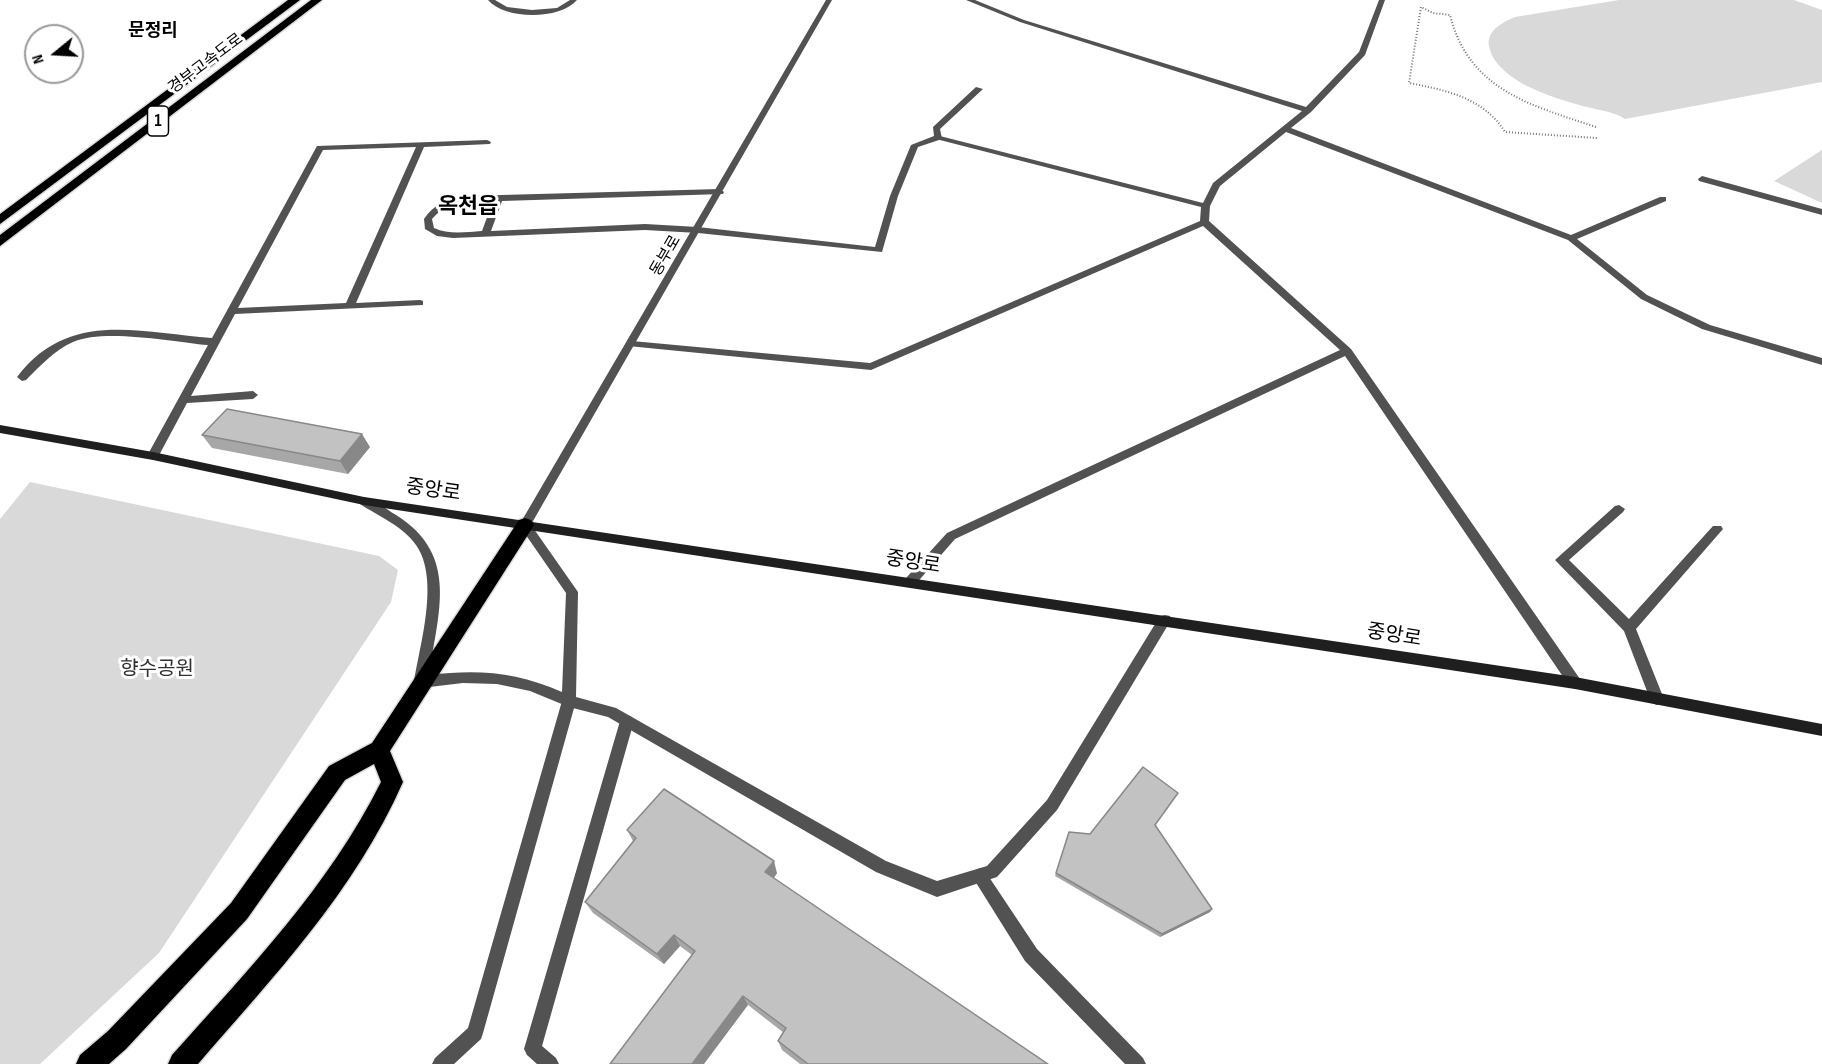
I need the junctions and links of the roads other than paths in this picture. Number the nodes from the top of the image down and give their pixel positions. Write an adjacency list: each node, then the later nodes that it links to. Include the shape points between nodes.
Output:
1 (295, 0): 20 (highway, 경부고속도로 / 1)
2 (317, 0): 25 (highway, 경부고속도로 / 1)
3 (491, 0): 4 (street, via 498,7 538,13 563,9)
4 (574, 0)
5 (829, 0): 15 (street, 동부로)
6 (969, 0): 9 (street, via 1022,21)
7 (1382, 0): 9 (street, via 1362,53)
8 (979, 89): 11 (street, via 936,129)
9 (1308, 110): 10 (street)
10 (1285, 129): 18 (street, via 1216,185); 24 (street)
11 (939, 137): 18 (street); 22 (street, via 915,145 894,196 879,250)
12 (487, 142): 13 (street)
13 (422, 144): 27 (street); 28 (street, via 320,148)
14 (1702, 179): 19 (street)
15 (720, 192): 16 (street); 22 (street, 동부로)
16 (499, 198): 23 (street); 23 (street, via 449,202 428,219 429,226 444,235)
17 (1663, 199): 24 (street)
18 (1206, 206): 21 (street)
19 (1822, 212)
20 (0, 220)
21 (1204, 222): 30 (street, via 871,367); 31 (street)
22 (698, 230): 23 (street, via 626,227); 30 (street, 동부로)
23 (485, 234)
24 (1571, 238): 32 (street, via 1644,297 1706,327)
25 (0, 242)
26 (420, 303): 27 (street)
27 (350, 306): 28 (street)
28 (231, 311): 29 (street)
29 (214, 342): 33 (street, via 101,334 78,336 55,348); 35 (street)
30 (632, 344): 40 (street, 동부로)
31 (1347, 351): 42 (street, via 951,536); 46 (street)
32 (1822, 362)
33 (22, 377)
34 (253, 395): 35 (street)
35 (183, 400): 37 (street)
36 (0, 429): 37 (main road, 중앙로)
37 (153, 456): 38 (main road, 중앙로)
38 (364, 501): 40 (main road, 중앙로); 45 (street, via 420,541 429,559 436,589)
39 (1619, 509): 44 (street, via 1561,560)
40 (525, 525): 42 (main road, 중앙로); 45 (highway); 48 (street, via 572,592)
41 (1717, 529): 44 (street)
42 (910, 582): 43 (main road, 중앙로)
43 (1165, 620): 46 (main road, 중앙로); 52 (street, via 1052,805 992,872)
44 (1629, 628): 47 (street)
45 (421, 682): 48 (street, via 468,675 513,678); 51 (highway)
46 (1575, 683): 47 (main road, 중앙로)
47 (1657, 699): 50 (main road, 중앙로)
48 (569, 701): 49 (street); 55 (street, via 475,1033)
49 (627, 721): 52 (street, via 881,867 937,889); 56 (street, via 533,1049)
50 (1822, 730)
51 (379, 750): 53 (highway, via 337,772 238,911 117,1040); 54 (highway, via 392,782 378,814 317,907)
52 (980, 876): 57 (street, via 1031,955)
53 (89, 1064)
54 (181, 1064)
55 (441, 1064)
56 (550, 1064)
57 (1137, 1064)

